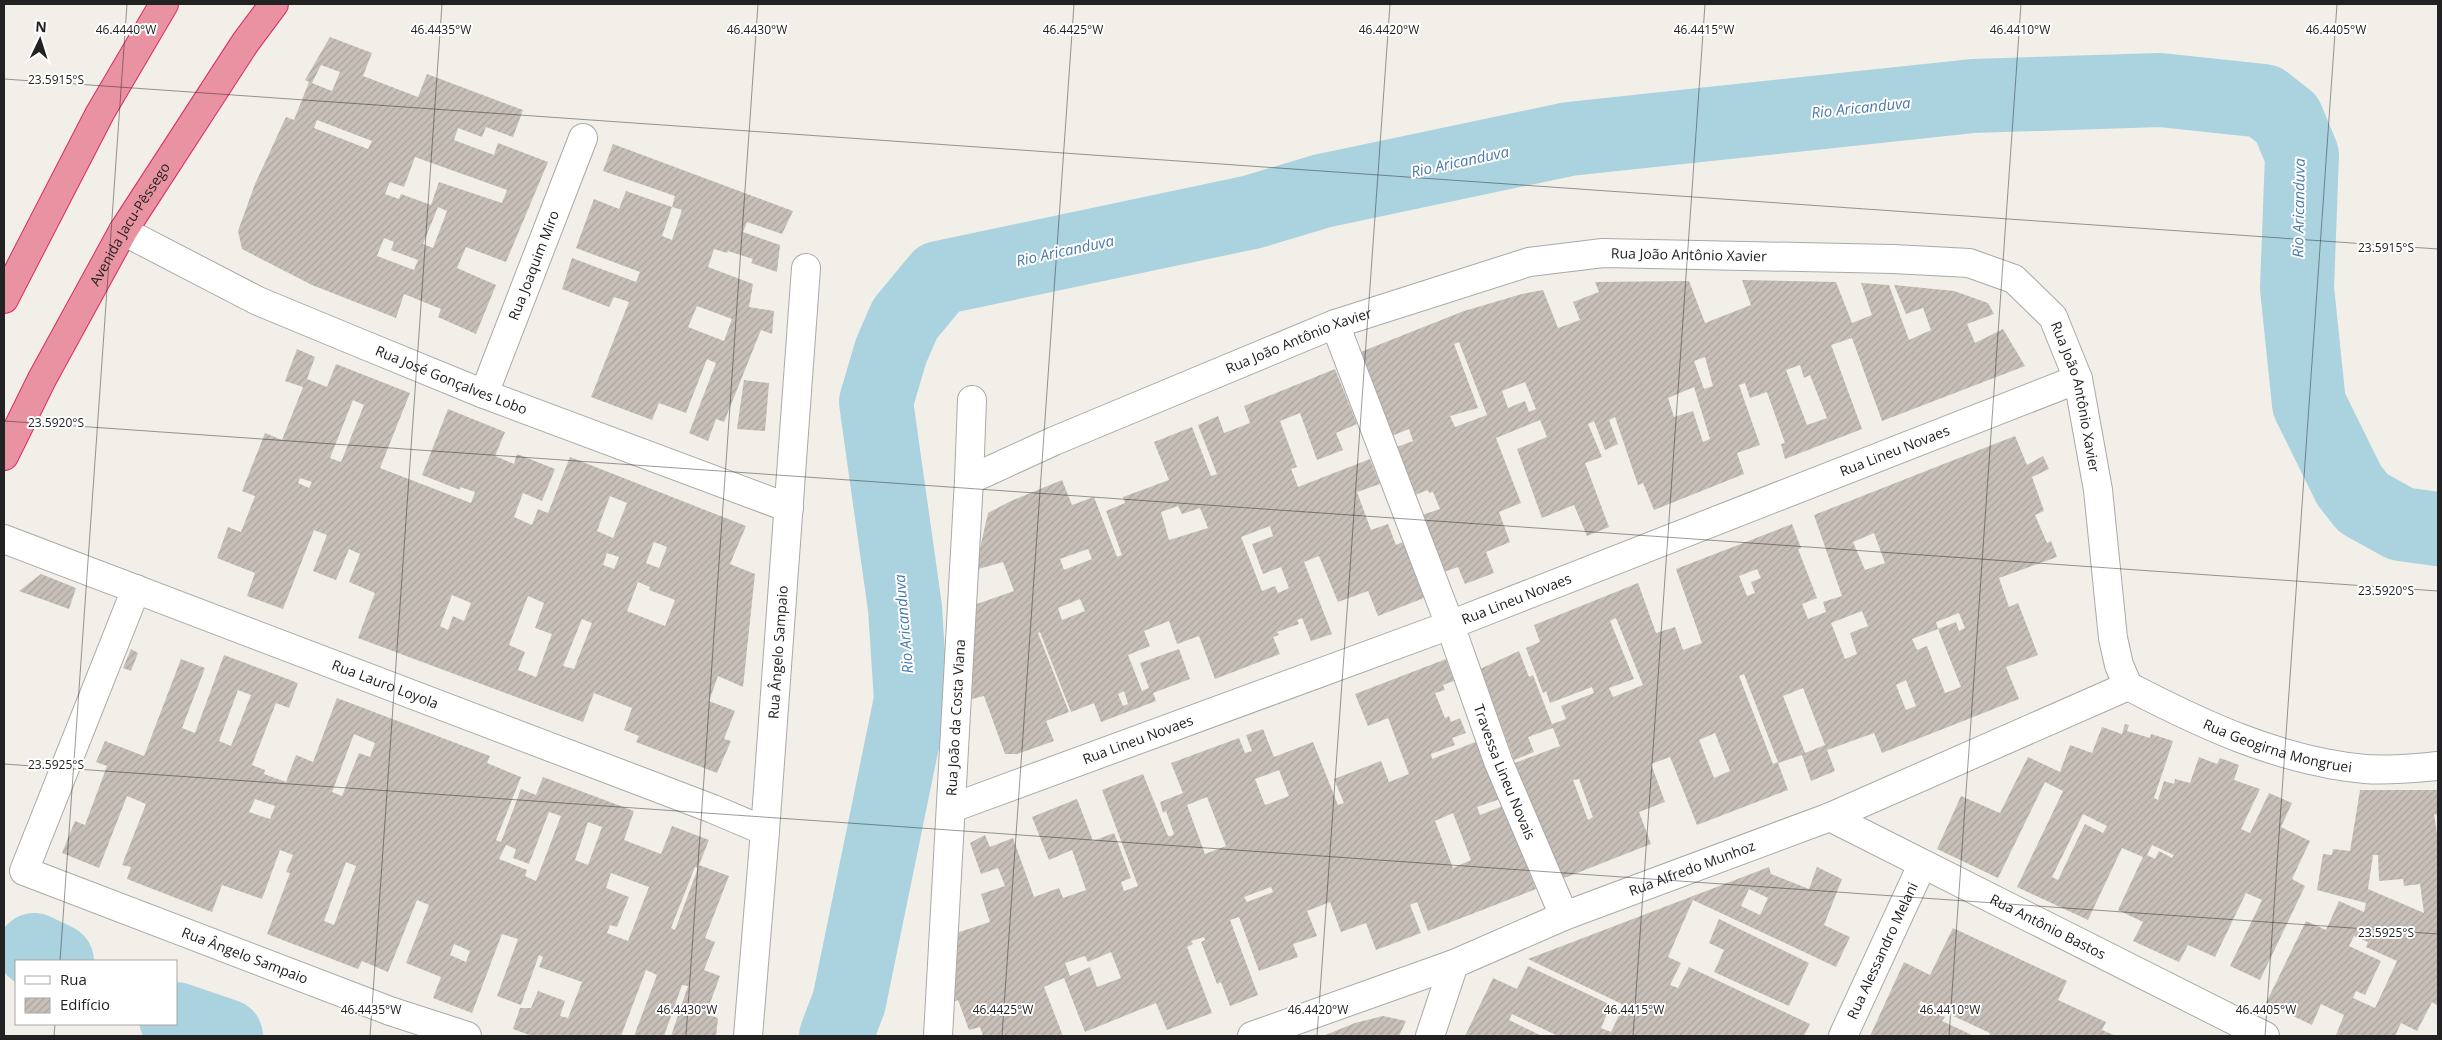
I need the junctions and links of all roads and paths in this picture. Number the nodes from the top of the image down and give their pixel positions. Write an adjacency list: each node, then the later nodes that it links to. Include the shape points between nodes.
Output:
1 (164, 4): 6 (highway, via 100,113)
2 (274, 4): 4 (highway, Avenida Jacu-Pêssego, via 245,43)
3 (583, 138): 9 (street, Rua Joaquim Miro)
4 (123, 231): 9 (street, Rua José Gonçalves Lobo, via 258,300); 11 (highway, Avenida Jacu-Pêssego)
5 (806, 268): 13 (street, Rua Ângelo Sampaio)
6 (4, 299)
7 (1335, 324): 8 (street, Rua João Antônio Xavier, via 1529,262 1603,253 1969,263 2014,279 2054,317); 12 (street, Rua João Antônio Xavier, via 1054,441); 16 (street, Travessa Lineu Novais)
8 (2078, 379): 16 (street, Rua Lineu Novaes); 17 (street, Rua João Antônio Xavier, via 2098,490 2113,638)
9 (484, 394): 13 (street, Rua José Gonçalves Lobo)
10 (972, 400): 12 (street, Rua João da Costa Viana)
11 (4, 456)
12 (969, 480): 19 (street, Rua João da Costa Viana)
13 (788, 508): 21 (street, Rua Ângelo Sampaio)
14 (4, 539): 15 (street, Rua Lauro Loyola)
15 (136, 589): 21 (street, Rua Lauro Loyola); 26 (street, Rua Ângelo Sampaio, via 24,871 390,1011)
16 (1450, 625): 19 (street, Rua Lineu Novaes); 23 (street, Travessa Lineu Novais, via 1498,761)
17 (2128, 686): 18 (street, Rua Geogirna Mongruei, via 2237,738 2309,760 2367,769); 20 (street, Rua Alfredo Munhoz)
18 (2438, 766)
19 (952, 808): 28 (street, Rua João da Costa Viana)
20 (1830, 818): 22 (street, Rua Antônio Bastos); 23 (street, Rua Alfredo Munhoz)
21 (765, 831): 27 (street, Rua Ângelo Sampaio)
22 (1922, 865): 25 (street, Rua Antônio Bastos); 31 (street, Rua Alessandro Melani)
23 (1564, 916): 24 (street, Rua Alfredo Munhoz)
24 (1454, 964): 29 (street, Rua Alfredo Munhoz); 30 (street)
25 (2252, 1034)
26 (467, 1036)
27 (748, 1036)
28 (938, 1036)
29 (1252, 1036)
30 (1430, 1036)
31 (1842, 1036)

